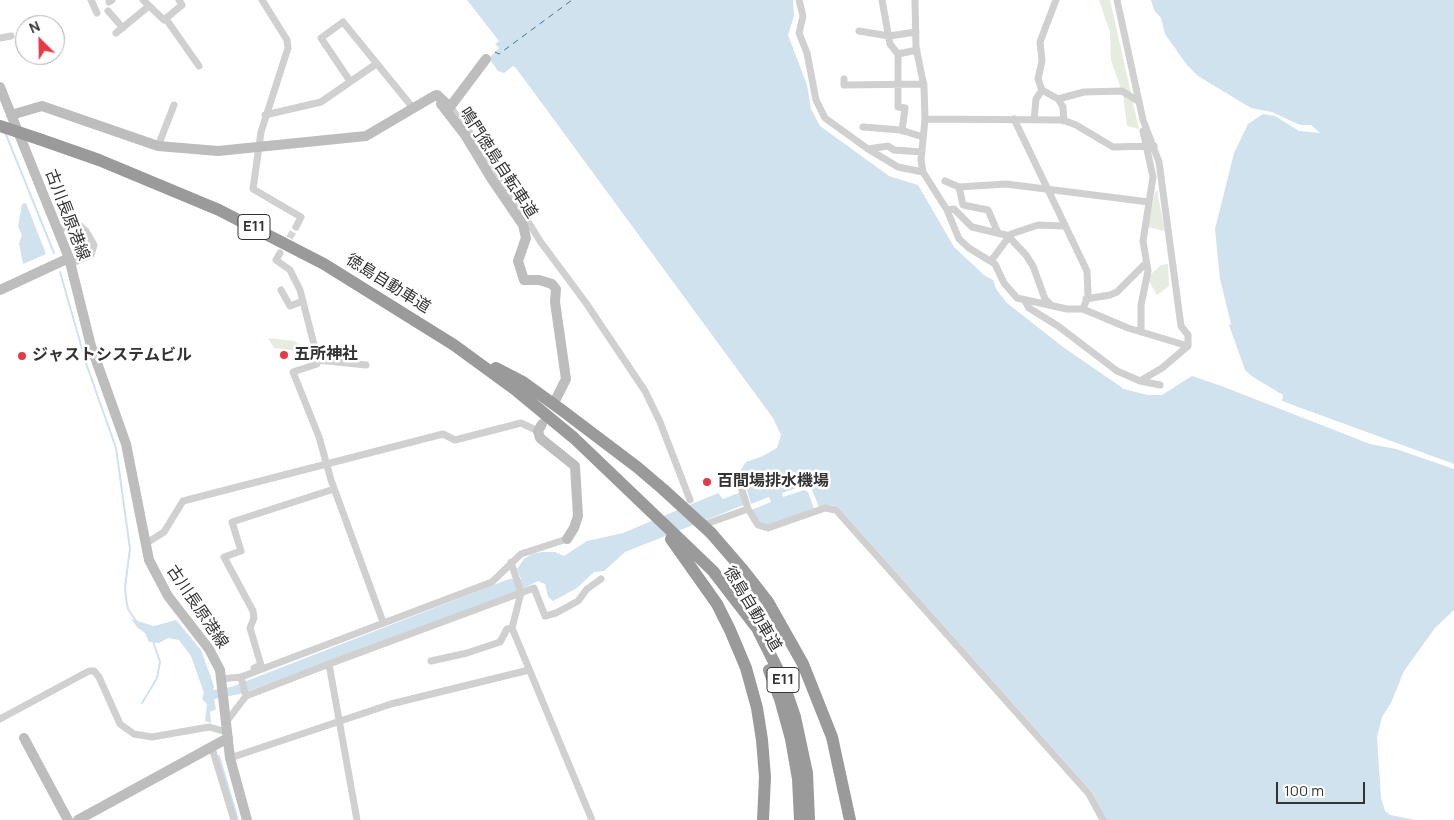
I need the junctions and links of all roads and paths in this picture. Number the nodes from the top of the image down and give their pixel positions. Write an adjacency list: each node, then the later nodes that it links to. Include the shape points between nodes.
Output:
1 (91, 0): 12 (street)
2 (142, 0): 10 (street)
3 (178, 0): 13 (street, via 182,5)
4 (262, 0): 39 (street, via 287,40 288,48)
5 (799, 0): 51 (street, via 804,16 800,33 816,100 825,118)
6 (882, 0): 19 (street)
7 (915, 0): 16 (street)
8 (1056, 0): 31 (street, via 1040,42 1042,61 1038,79)
9 (1117, 0): 34 (street)
10 (149, 6): 13 (street); 14 (street)
11 (108, 11): 14 (street)
12 (97, 13)
13 (166, 19): 25 (street)
14 (122, 28): 17 (street)
15 (858, 31): 19 (street)
16 (916, 32): 19 (street); 21 (street)
17 (116, 33)
18 (11, 36): 20 (street)
19 (889, 36): 22 (street, via 890,44)
20 (0, 38)
21 (917, 50): 22 (street); 28 (street)
22 (898, 54): 29 (street)
23 (486, 59): 36 (main road)
24 (376, 64): 27 (street); 27 (street, via 343,22 321,38); 37 (street)
25 (200, 66)
26 (844, 79): 29 (street, via 844,85)
27 (350, 81): 39 (street, via 321,102)
28 (924, 84): 29 (street); 40 (street)
29 (899, 86): 46 (street, via 898,108 905,108)
30 (0, 87): 38 (main road, 古川長原港線)
31 (1042, 90): 33 (street); 42 (street, via 1036,99)
32 (434, 96): 36 (main road, via 437,95); 37 (main road); 82 (main road, 鳴門徳島自転車道, via 465,135 523,225 526,238 518,261 524,280 539,280 552,284 556,289 566,379)
33 (1058, 99): 34 (street, via 1084,92 1122,90); 43 (street, via 1063,107)
34 (1138, 102): 49 (street)
35 (174, 105): 48 (street)
36 (450, 107): 88 (street, via 485,152 540,241 645,392)
37 (413, 108): 50 (main road, via 366,136)
38 (12, 115): 48 (main road, via 42,106); 61 (main road, 古川長原港線)
39 (266, 115): 50 (street)
40 (925, 118): 41 (street); 47 (street)
41 (1014, 119): 42 (street); 56 (street)
42 (1034, 120): 43 (street)
43 (1064, 121): 49 (street, via 1113,147)
44 (0, 126): 76 (highway, 徳島自動車道 / E11, bridge, via 158,184 272,236 374,294)
45 (863, 127): 46 (street)
46 (902, 130): 47 (street)
47 (923, 137): 52 (street)
48 (158, 146): 50 (main road, via 218,151)
49 (1150, 146): 57 (street, via 1154,177); 77 (street, via 1159,162 1181,326 1188,335)
50 (258, 148): 60 (street, via 253,189 301,217)
51 (868, 149): 52 (street, via 888,146 894,150); 53 (street, via 898,167)
52 (922, 152): 53 (street)
53 (923, 172): 58 (street)
54 (945, 181): 55 (street)
55 (959, 187): 56 (street, via 1006,184); 62 (street, via 963,205 988,210)
56 (1046, 188): 57 (street); 59 (street)
57 (1149, 202): 67 (street, via 1142,241)
58 (946, 210): 62 (street, via 954,209 972,227); 66 (street, via 960,239)
59 (1064, 226): 63 (street, via 1038,225); 70 (street, via 1087,271)
60 (296, 227)
61 (59, 230): 65 (main road, 古川長原港線); 65 (street, via 77,223 94,245 91,255)
62 (998, 233): 63 (street)
63 (1009, 237): 66 (street); 73 (street, via 1033,266 1045,299)
64 (280, 254): 72 (street, via 276,260 290,270)
65 (70, 261): 68 (main road); 92 (main road, 古川長原港線, via 93,354 126,444)
66 (991, 261): 71 (street, via 1017,298)
67 (1145, 264): 70 (street, via 1117,292); 75 (street, via 1148,272 1141,305)
68 (0, 290)
69 (281, 290): 72 (street, via 290,306)
70 (1086, 299): 74 (street)
71 (1024, 301): 73 (street); 80 (street, via 1029,308 1117,371)
72 (303, 302): 78 (street)
73 (1051, 306): 74 (street)
74 (1083, 309): 75 (street)
75 (1141, 332): 77 (street)
76 (454, 345): 87 (highway, 徳島自動車道 / E11, via 553,421); 121 (highway, bridge, via 523,382 599,437 711,533 744,570 768,602 804,664 832,737)
77 (1188, 346): 80 (street)
78 (318, 360): 79 (street); 84 (street, via 317,364 293,372)
79 (366, 365)
80 (1140, 381): 81 (street)
81 (1160, 385)
82 (556, 398)
83 (540, 427): 84 (street, via 521,423 455,440 443,434); 91 (main road, via 540,438 575,466 578,516)
84 (326, 464): 86 (street); 92 (street, via 183,501 164,532)
85 (732, 477): 89 (street, via 740,484)
86 (334, 489): 97 (street); 102 (street, via 232,522 241,551 224,557 252,606 254,618 250,628 261,665)
87 (640, 500): 93 (highway, 徳島自動車道 / E11); 118 (highway, via 705,586 730,630 753,691 764,757)
88 (690, 500)
89 (748, 507): 90 (street); 122 (street, via 758,526 768,528 825,508 836,510 1089,794)
90 (700, 526)
91 (567, 539): 94 (street, via 521,554)
92 (145, 544): 103 (main road, 古川長原港線, via 160,585 209,649 220,670)
93 (703, 561): 119 (highway, 徳島自動車道 / E11, via 741,616 773,679 791,739 798,779); 120 (highway, 徳島自動車道 / E11, via 749,616 784,682 807,774)
94 (511, 564): 96 (street); 97 (street, via 492,582)
95 (601, 580): 96 (street, via 587,589 578,601 545,616 534,588)
96 (521, 591): 98 (street); 100 (street)
97 (383, 622): 102 (street)
98 (512, 628): 99 (street, via 507,629 500,642); 101 (street)
99 (431, 661)
100 (329, 664): 104 (street); 106 (street)
101 (529, 670): 106 (street); 117 (street)
102 (243, 677): 103 (street); 104 (street)
103 (222, 682): 107 (main road, 古川長原港線)
104 (246, 695): 107 (street)
105 (0, 719): 108 (street, via 94,671 120,724 134,734 152,737 209,727)
106 (340, 720): 111 (street); 116 (street)
107 (227, 721): 108 (main road, 古川長原港線)
108 (227, 735): 110 (main road); 111 (main road, 古川長原港線)
109 (24, 738): 112 (main road)
110 (212, 748): 113 (main road); 114 (street)
111 (230, 758): 115 (main road, 古川長原港線)
112 (68, 820)
113 (78, 820)
114 (234, 820)
115 (247, 820)
116 (357, 820)
117 (592, 820)
118 (763, 820)
119 (800, 820)
120 (808, 820)
121 (850, 820)
122 (1103, 820)

